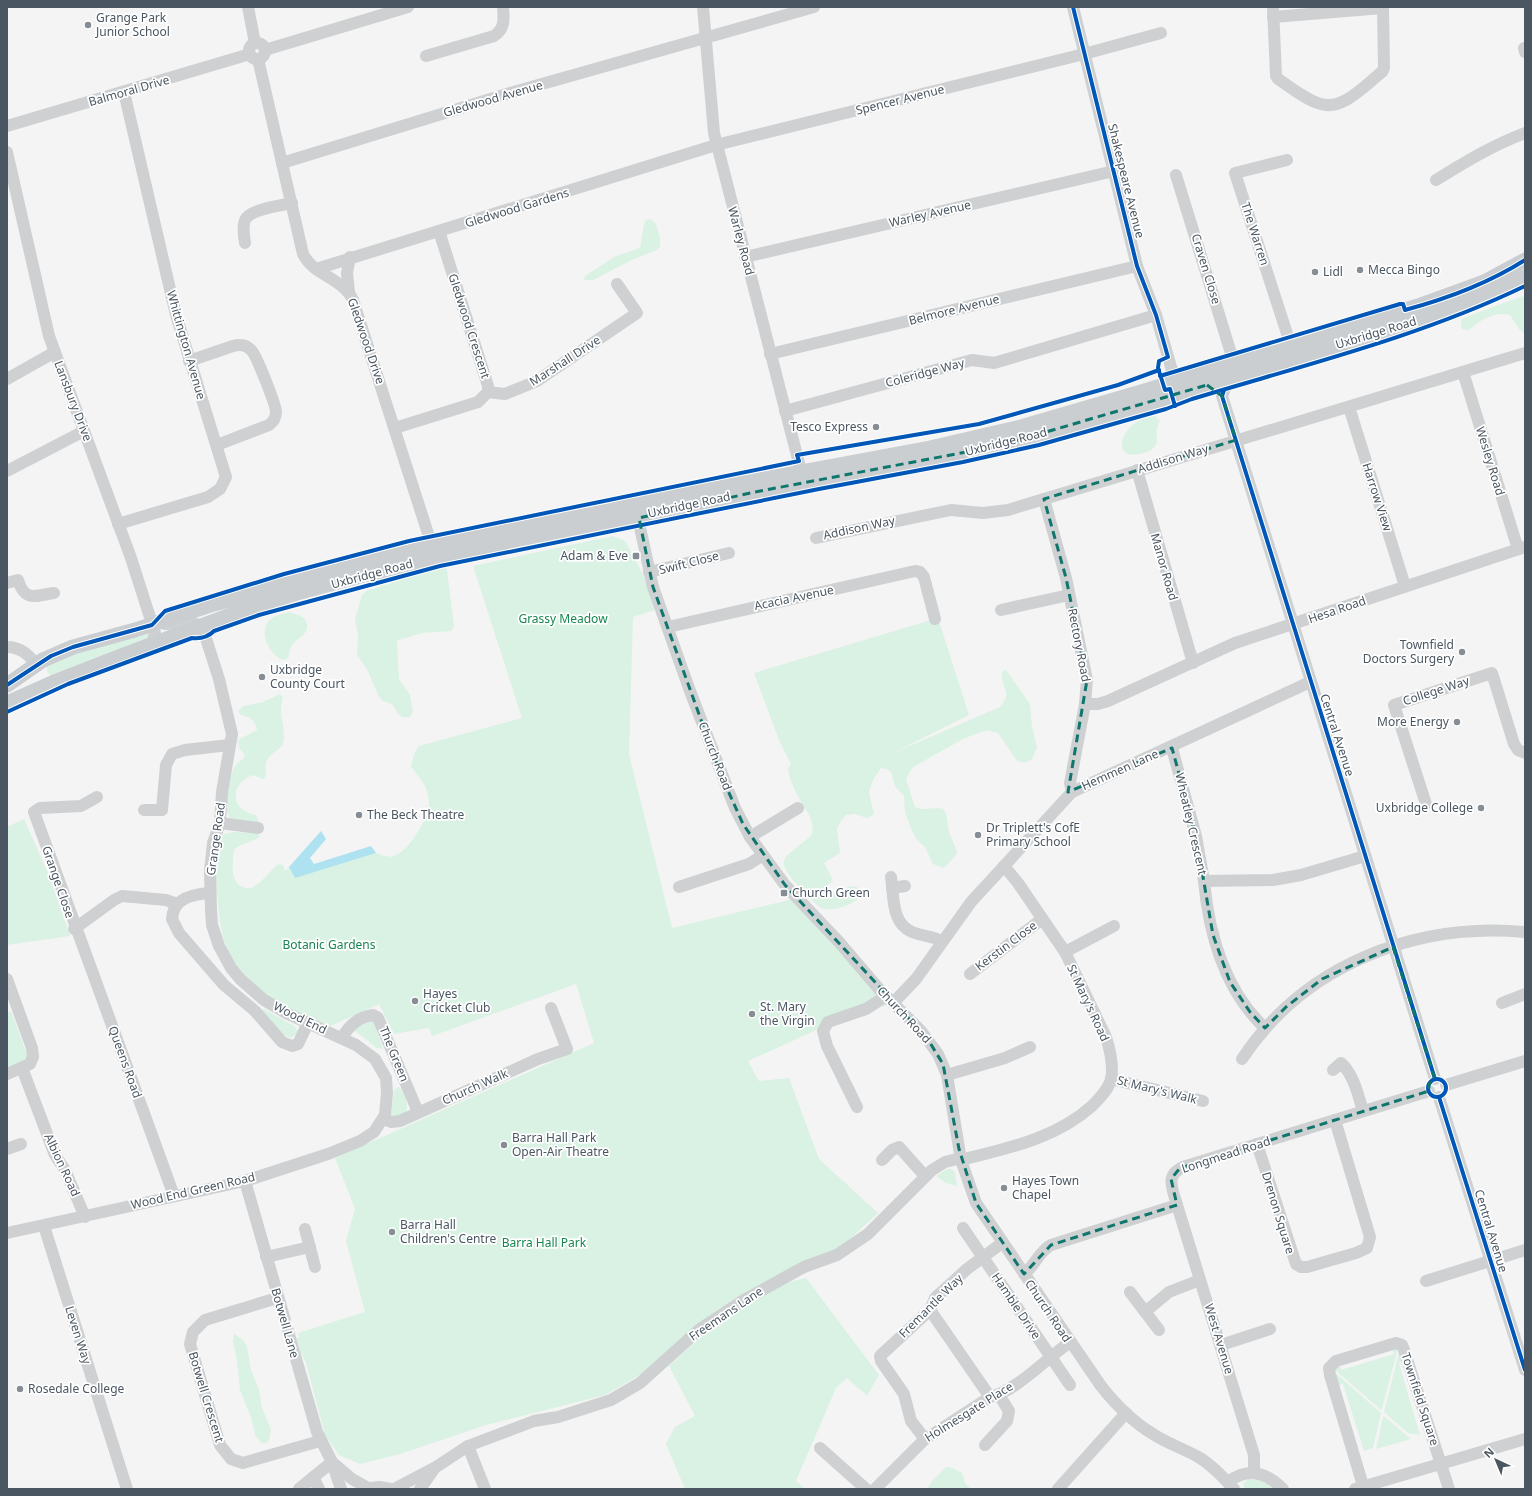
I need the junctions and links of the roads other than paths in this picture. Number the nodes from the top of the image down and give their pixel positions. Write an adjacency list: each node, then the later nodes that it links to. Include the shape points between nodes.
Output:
1 (248, 7): 11 (street, Gledwood Drive)
2 (408, 7): 11 (street, Balmoral Drive)
3 (503, 7): 13 (street, via 503,25 494,36)
4 (702, 7): 10 (street, Warley Road)
5 (814, 7): 10 (street, Gledwood Avenue)
6 (1073, 7): 12 (street, Shakespeare Avenue)
7 (1383, 8): 8 (street); 8 (street, via 1382,72 1342,103 1333,105 1322,105 1304,96 1276,76)
8 (1273, 12)
9 (1161, 33): 12 (street, Spencer Avenue)
10 (705, 37): 17 (street, Warley Road); 20 (street, Gledwood Avenue)
11 (257, 52): 14 (street, Balmoral Drive); 20 (street, Gledwood Drive)
12 (1084, 54): 17 (street, Spencer Avenue); 21 (street, Shakespeare Avenue)
13 (426, 56)
14 (124, 92): 15 (street, Balmoral Drive); 42 (street, Whittington Avenue)
15 (7, 126)
16 (1525, 133): 23 (street, via 1503,141)
17 (716, 145): 25 (street, Gledwood Gardens); 28 (street, Warley Road)
18 (7, 152): 39 (street, Lansbury Drive)
19 (1287, 160): 38 (street, The Warren, via 1235,173)
20 (282, 163): 24 (street, Gledwood Drive)
21 (1114, 171): 28 (street, Warley Avenue); 30 (street, Shakespeare Avenue)
22 (1176, 175): 43 (street, Craven Close)
23 (1436, 180)
24 (292, 203): 26 (street, via 254,212 248,216 243,226); 31 (street, Gledwood Drive, via 303,254 307,262)
25 (439, 231): 27 (street, Gledwood Gardens); 49 (street, Gledwood Crescent)
26 (245, 243)
27 (350, 257): 31 (street, Gledwood Gardens); 34 (street, via 347,273)
28 (745, 257): 41 (street, Warley Road)
29 (1525, 260): 35 (main road, Uxbridge Road, via 1473,286)
30 (1137, 266): 36 (street, Shakespeare Avenue); 41 (street, Belmore Avenue)
31 (316, 269): 34 (street, Gledwood Drive)
32 (1525, 276): 37 (main road, Uxbridge Road, via 1464,304)
33 (616, 284): 49 (street, Marshall Drive, via 637,313 538,381 505,394)
34 (349, 292): 54 (street, Gledwood Drive)
35 (1405, 310): 37 (main road, via 1413,317); 38 (main road, Uxbridge Road)
36 (1156, 315): 47 (street, Shakespeare Avenue); 52 (street, Coleridge Way, via 994,363 972,360)
37 (1414, 322): 46 (main road, Uxbridge Road)
38 (1291, 346): 43 (main road, Uxbridge Road)
39 (55, 352): 45 (street); 55 (street, Lansbury Drive)
40 (1525, 353): 44 (street, Addison Way)
41 (770, 354): 52 (street, Warley Road)
42 (189, 361): 58 (street, Whittington Avenue); 58 (street, via 233,346 246,346 255,356 275,408 274,419 269,425)
43 (1234, 363): 47 (main road, Uxbridge Road)
44 (1463, 372): 51 (street, Addison Way); 66 (street, Wesley Road)
45 (7, 379)
46 (1229, 379): 48 (main road, Uxbridge Road); 50 (street)
47 (1175, 382): 53 (main road, Uxbridge Road)
48 (1207, 385): 50 (street); 56 (main road, Uxbridge Road)
49 (488, 392): 54 (street, Gledwood Crescent, via 478,402)
50 (1222, 396): 57 (street, Central Avenue)
51 (1349, 407): 57 (street, Addison Way); 71 (street, Harrow View)
52 (785, 411): 61 (street, Warley Road)
53 (1021, 427): 56 (main road, via 1025,436); 61 (main road, Uxbridge Road, via 930,448)
54 (395, 428): 67 (street, Gledwood Drive)
55 (84, 431): 60 (street); 64 (street, Lansbury Drive)
56 (1036, 437): 63 (main road, Uxbridge Road, via 928,461)
57 (1236, 440): 59 (street, Addison Way); 76 (street, Central Avenue)
58 (217, 445): 64 (street, Whittington Avenue, via 226,477 216,494)
59 (1137, 470): 62 (street, Addison Way); 82 (street, Manor Road)
60 (7, 471)
61 (801, 471): 63 (main road, Uxbridge Road)
62 (1044, 499): 65 (street, Addison Way, via 998,512 951,510); 73 (street, Rectory Road)
63 (637, 511): 67 (main road, Uxbridge Road, via 608,512); 69 (street, Church Road)
64 (118, 524): 77 (street, Lansbury Drive)
65 (816, 538)
66 (1522, 548): 71 (street, Hesa Road)
67 (434, 553): 77 (main road, Uxbridge Road, via 257,592); 78 (main road, Uxbridge Road, via 252,607)
68 (729, 553): 69 (street, Swift Close)
69 (649, 572): 79 (street, Church Road)
70 (7, 583): 72 (street, via 18,580 22,592 28,595)
71 (1405, 586): 76 (street, Hesa Road)
72 (54, 593)
73 (1069, 595): 74 (street); 88 (street, Rectory Road, via 1086,676)
74 (1001, 610)
75 (935, 618): 79 (street, Acacia Avenue, via 924,576 915,571)
76 (1293, 624): 82 (street, Hesa Road, via 1234,643); 85 (street, Central Avenue)
77 (152, 625): 78 (street, via 185,622); 80 (street, Lansbury Drive); 83 (main road, Uxbridge Road, via 73,647)
78 (202, 626): 80 (main road, Uxbridge Road); 89 (street, Grange Road, via 219,679 232,734)
79 (668, 627): 99 (street, Church Road, via 721,776)
80 (152, 644): 84 (main road, Uxbridge Road)
81 (7, 647): 83 (street, via 20,650 30,656)
82 (1192, 663): 88 (street, Hesa Road, via 1108,701)
83 (36, 664): 84 (main road, via 42,675); 86 (main road, Uxbridge Road)
84 (54, 682): 87 (main road, Uxbridge Road)
85 (1310, 682): 90 (street, Hemmen Lane); 101 (street, Central Avenue)
86 (7, 686)
87 (7, 703)
88 (1085, 704): 92 (street, Rectory Road, via 1070,783)
89 (229, 745): 96 (street, via 172,754 166,765 162,810); 97 (street, Grange Road)
90 (1172, 748): 92 (street, Hemmen Lane); 103 (street, Wheatley Crescent, via 1196,836)
91 (1525, 753): 94 (street, College Way, via 1518,750 1514,744 1492,673 1394,705)
92 (1072, 792): 102 (street, Hemmen Lane)
93 (97, 797): 110 (street, Grange Close, via 81,806 40,808 34,812)
94 (1426, 804)
95 (798, 808): 99 (street)
96 (144, 810)
97 (220, 823): 98 (street); 106 (street, Grange Road, via 213,843)
98 (258, 828)
99 (750, 837): 100 (street, Church Road)
100 (763, 855): 105 (street, via 749,864); 119 (street, Church Road, via 785,885)
101 (1365, 856): 103 (street, Wheatley Crescent, via 1301,875 1273,880); 113 (street, Central Avenue)
102 (1004, 866): 108 (street, St Mary's Road); 112 (street, Hemmen Lane, via 962,913)
103 (1204, 881): 123 (street, via 1213,935 1226,972 1243,1003)
104 (905, 886): 112 (street, via 891,882 895,910 900,923 913,932)
105 (679, 887)
106 (210, 893): 107 (street, Grange Road, via 196,894); 122 (street, Wood End, via 214,932 231,968 264,1000)
107 (177, 904): 110 (street, Grange Close, via 166,900 122,896); 122 (street, via 172,919 179,933 224,985 255,1011 282,1042 292,1046 298,1044)
108 (1042, 919): 114 (street, St Mary's Road); 115 (street, Kerstin Close)
109 (1114, 926): 114 (street)
110 (74, 929): 150 (street, Queens Road)
111 (1525, 932): 113 (street, via 1466,932)
112 (942, 941): 119 (street, Hemmen Lane, via 912,984)
113 (1393, 947): 123 (street, via 1352,963 1322,979 1293,1000); 133 (street, Central Avenue)
114 (1064, 952): 132 (street, St Mary's Road, via 1106,1037 1111,1060)
115 (970, 974)
116 (7, 979): 117 (street)
117 (9, 992): 128 (street, via 33,1057 30,1064)
118 (1525, 994): 120 (street)
119 (890, 1000): 131 (street, Church Road, via 927,1038 938,1054); 137 (street, via 828,1022 823,1031 827,1046)
120 (1502, 1003)
121 (551, 1008): 138 (street, Church Walk, via 567,1049)
122 (308, 1023): 124 (street, Wood End)
123 (1265, 1028): 126 (street)
124 (342, 1038): 138 (street, The Green, via 349,1026 355,1022 373,1015 378,1018); 140 (street, Wood End, via 369,1053 384,1072 387,1093)
125 (1030, 1047): 131 (street, via 1005,1058)
126 (1242, 1059)
127 (1525, 1061): 134 (street)
128 (22, 1068): 130 (street); 152 (street, Albion Road, via 55,1155 65,1170)
129 (1333, 1070): 139 (street, via 1341,1063 1347,1069 1352,1076)
130 (7, 1074)
131 (947, 1075): 146 (street, Church Road)
132 (1111, 1079): 136 (street, St Mary's Walk); 146 (street, via 1095,1103 1055,1132 1032,1141)
133 (1434, 1080): 134 (street, via 1441,1080); 135 (street, via 1429,1084)
134 (1446, 1085): 135 (street, via 1445,1092)
135 (1434, 1094): 139 (street, Longmead Road); 162 (street, Central Avenue)
136 (1203, 1101)
137 (857, 1107)
138 (418, 1112): 140 (street, Church Walk, via 397,1122)
139 (1363, 1112): 141 (street, Longmead Road)
140 (383, 1119): 142 (street, Wood End)
141 (1335, 1120): 144 (street, Longmead Road); 144 (street, Drenon Square, via 1370,1237 1370,1243 1366,1248 1356,1253 1307,1267 1296,1264)
142 (374, 1132): 149 (street, Wood End Green Road, via 342,1149)
143 (21, 1144): 145 (street)
144 (1257, 1144): 151 (street, Longmead Road, via 1177,1170 1171,1179)
145 (7, 1149)
146 (961, 1159): 148 (street, Freemans Lane, via 938,1165); 157 (street, Church Road, via 976,1203)
147 (882, 1160): 148 (street, via 892,1150 899,1148)
148 (925, 1176): 184 (street, Freemans Lane, via 868,1234 837,1255 804,1267 744,1300 700,1329 640,1383 611,1400 558,1417 534,1421)
149 (245, 1181): 150 (street, Wood End Green Road); 160 (street, Botwell Lane)
150 (174, 1196): 152 (street, Wood End Green Road)
151 (1177, 1205): 164 (street, via 1051,1245); 165 (street, West Avenue)
152 (85, 1216): 153 (street, Wood End Green Road)
153 (44, 1226): 156 (street, Wood End Green Road); 194 (street, Leven Way)
154 (963, 1228): 161 (street, Hamble Drive)
155 (305, 1229): 158 (street)
156 (7, 1233)
157 (1002, 1243): 161 (street, Fremantle Way); 164 (street, Church Road)
158 (310, 1247): 160 (street); 163 (street)
159 (1525, 1250): 162 (street)
160 (266, 1257): 168 (street, Botwell Lane)
161 (982, 1257): 169 (street, Fremantle Way, via 935,1298); 175 (street, Hamble Drive)
162 (1490, 1261): 166 (street); 176 (street, Central Avenue)
163 (315, 1267)
164 (1024, 1274): 173 (street, Church Road)
165 (1200, 1280): 170 (street, via 1169,1292); 174 (street, West Avenue)
166 (1426, 1280)
167 (1130, 1292): 170 (street)
168 (277, 1298): 182 (street, Botwell Lane); 182 (street, Botwell Crescent, via 205,1320 193,1332 190,1344 215,1429 220,1445 239,1462 256,1460)
169 (930, 1310): 178 (street); 180 (street, Fremantle Way, via 880,1356 904,1394 911,1421)
170 (1145, 1312): 172 (street)
171 (1270, 1329): 174 (street)
172 (1159, 1330)
173 (1070, 1343): 175 (street, Holmesgate Place); 179 (street, Church Road, via 1101,1386)
174 (1221, 1345): 189 (street, West Avenue, via 1254,1455)
175 (1050, 1356): 177 (street, Hamble Drive); 178 (street, Holmesgate Place, via 1033,1372)
176 (1525, 1370)
177 (1070, 1385)
178 (994, 1396): 180 (street, Holmesgate Place); 183 (street, via 1009,1411 1007,1421)
179 (1126, 1413): 191 (street, Church Road, via 1155,1435 1200,1458); 203 (street)
180 (925, 1439): 202 (street, Holmesgate Place)
181 (1525, 1439): 187 (street)
182 (320, 1441): 186 (street, Botwell Lane)
183 (985, 1445)
184 (468, 1446): 188 (street, Freemans Lane); 200 (street)
185 (820, 1448): 201 (street)
186 (332, 1462): 190 (street); 192 (street, Botwell Lane); 197 (street, Botwell Lane)
187 (1442, 1464): 193 (street); 193 (street, Townfield Square, via 1404,1350 1400,1344 1393,1343 1336,1361 1329,1368); 205 (street)
188 (436, 1467): 198 (street, Freemans Lane); 199 (street, Freemans Lane)
189 (1254, 1474): 191 (street, via 1241,1474); 204 (street, via 1271,1480)
190 (313, 1477): 195 (street); 196 (street)
191 (1231, 1486)
192 (366, 1488): 198 (street, via 379,1486)
193 (1361, 1488)
194 (127, 1489)
195 (299, 1489)
196 (319, 1489)
197 (341, 1489)
198 (393, 1489)
199 (420, 1489)
200 (485, 1489)
201 (866, 1489)
202 (875, 1489)
203 (1058, 1489)
204 (1283, 1489)
205 (1449, 1489)

